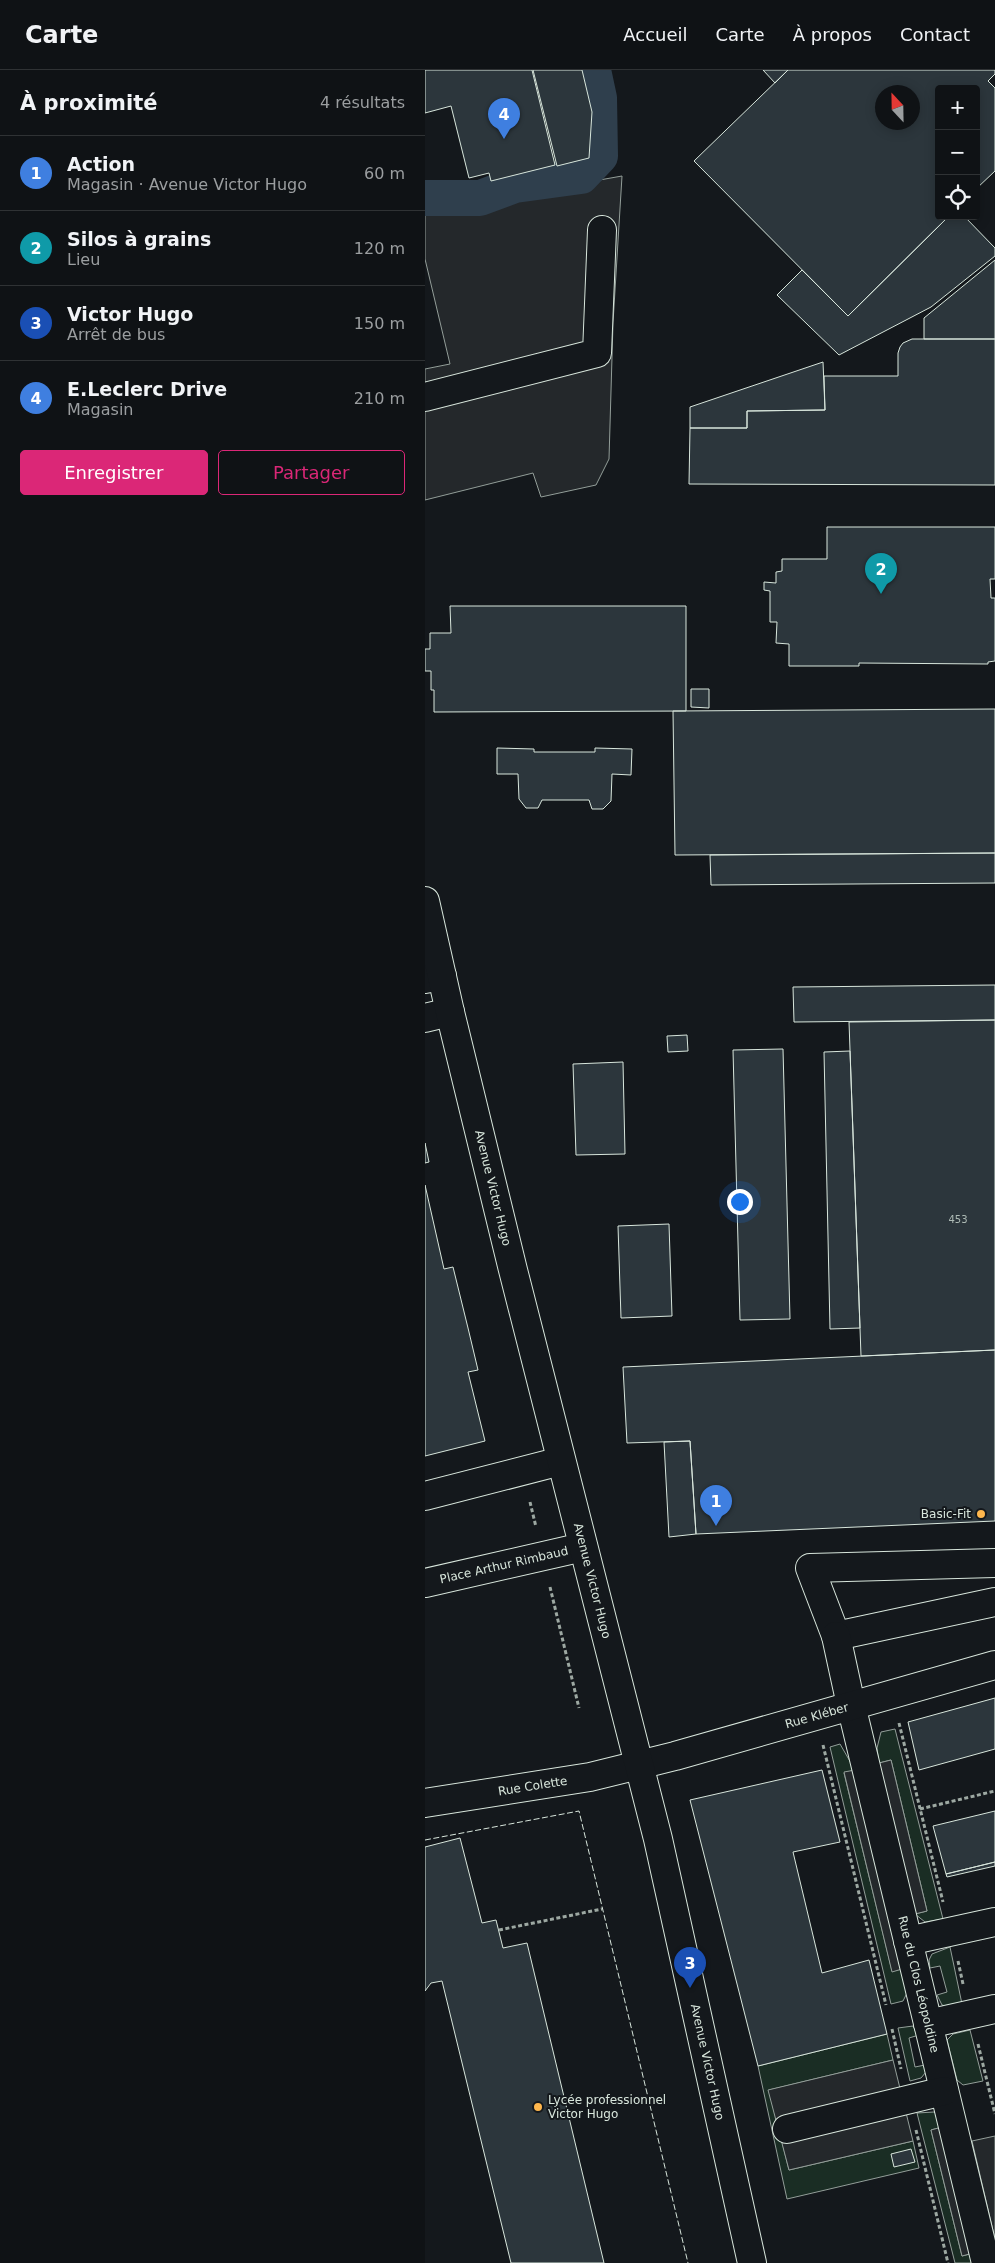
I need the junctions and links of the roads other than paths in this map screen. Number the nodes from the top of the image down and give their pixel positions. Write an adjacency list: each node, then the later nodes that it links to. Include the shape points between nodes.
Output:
1 (602, 230): 2 (main road, via 597,352)
2 (425, 397)
3 (425, 900): 4 (main road, Avenue Victor Hugo)
4 (434, 977): 5 (main road, Avenue Victor Hugo)
5 (437, 1015): 6 (main road, Avenue Victor Hugo)
6 (561, 1460): 7 (main road); 8 (main road, Avenue Victor Hugo)
7 (425, 1496)
8 (583, 1547): 10 (main road, Place Arthur Rimbaud); 15 (main road, Avenue Victor Hugo)
9 (995, 1563): 12 (main road, Rue du Clos Léopoldine, via 810,1568)
10 (425, 1583)
11 (995, 1602): 12 (main road)
12 (836, 1636): 14 (main road, Rue du Clos Léopoldine)
13 (995, 1665): 14 (main road, Rue Kléber)
14 (851, 1705): 15 (main road, Rue Kléber); 18 (main road, Rue du Clos Léopoldine)
15 (640, 1764): 16 (main road, Rue Colette, via 590,1777); 23 (main road, Avenue Victor Hugo)
16 (425, 1804)
17 (995, 1922): 18 (main road)
18 (908, 1942): 20 (main road, Rue du Clos Léopoldine)
19 (995, 2009): 20 (main road)
20 (928, 2024): 21 (main road, Rue du Clos Léopoldine)
21 (944, 2091): 22 (main road); 24 (main road, Rue du Clos Léopoldine)
22 (787, 2129)
23 (752, 2263)
24 (986, 2263)

